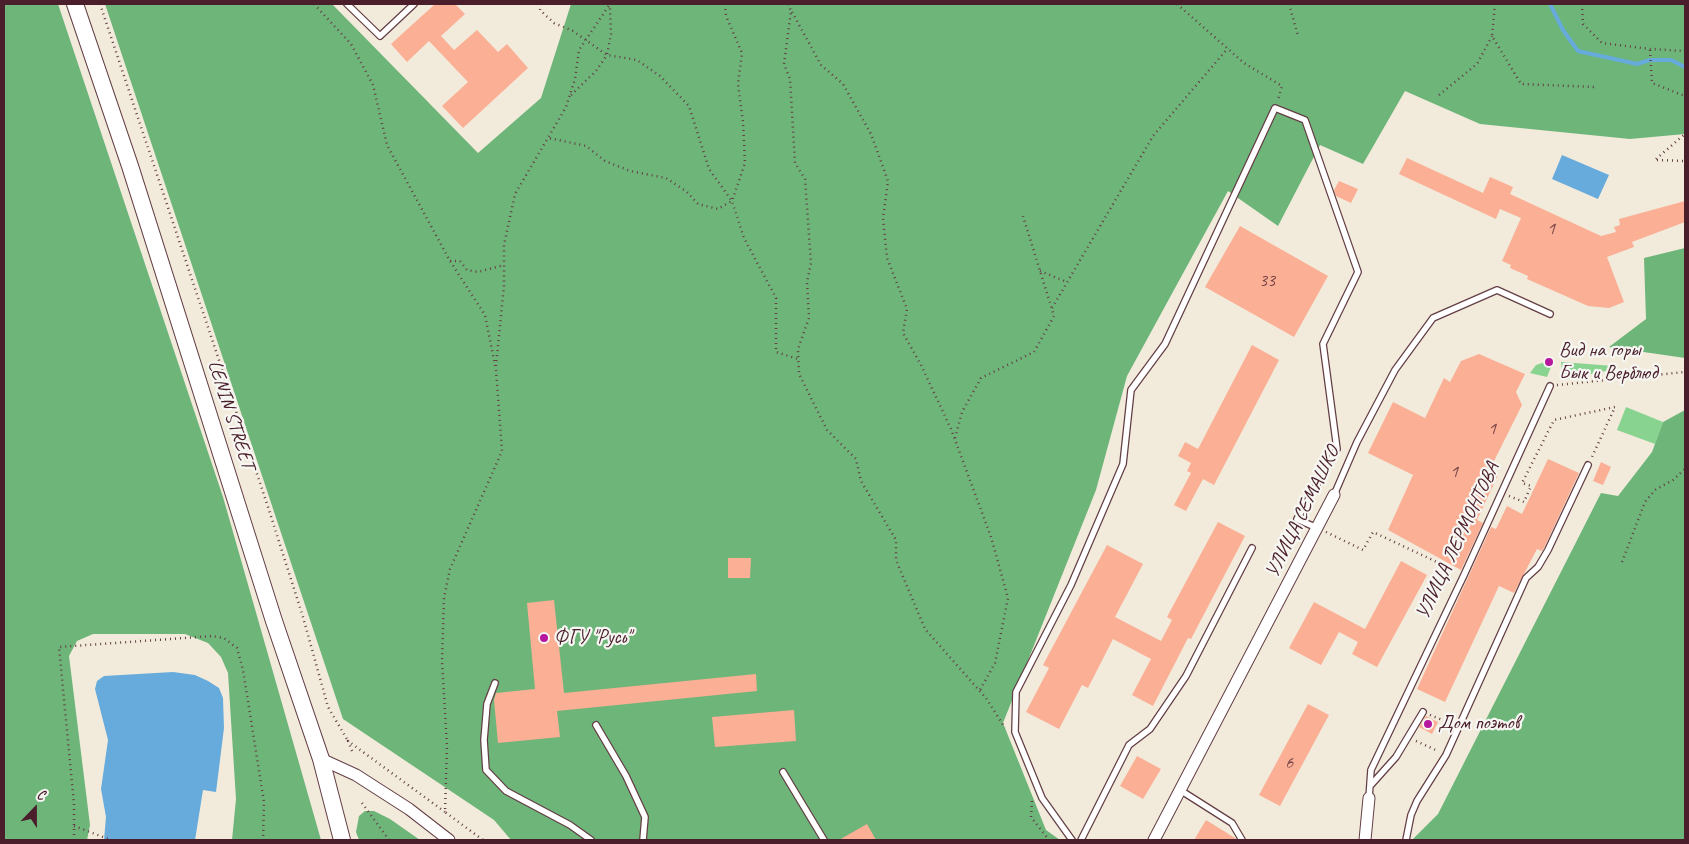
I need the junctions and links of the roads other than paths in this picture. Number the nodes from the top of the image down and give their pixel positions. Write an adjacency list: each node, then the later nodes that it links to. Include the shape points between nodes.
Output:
1 (75, 4): 13 (main road, LENIN STREET)
2 (348, 4): 3 (lane, via 380,36)
3 (414, 4)
4 (1550, 314): 7 (lane, УЛИЦА СЕМАШКО, via 1497,290 1433,318 1395,370 1357,442)
5 (1550, 386): 15 (lane, УЛИЦА ЛЕРМОНТОВА, via 1371,770)
6 (1588, 465): 28 (lane, via 1548,550 1538,567 1526,578 1446,755 1417,801)
7 (1334, 495): 8 (street, УЛИЦА СЕМАШКО)
8 (1318, 528): 16 (street, УЛИЦА СЕМАШКО); 23 (lane, via 1298,519 1336,449 1322,344 1358,272 1305,120 1275,108 1165,344 1131,390 1123,464 1071,585 1016,692 1014,732 1042,798)
9 (1252, 548): 24 (lane, via 1186,676 1150,730 1129,745)
10 (495, 683): 20 (lane, via 487,704 486,770 506,791 570,825)
11 (1422, 712): 15 (lane, via 1396,757)
12 (596, 725): 21 (lane, via 626,776 645,817)
13 (320, 759): 18 (main road, LENIN STREET); 19 (street, via 356,775)
14 (783, 772): 22 (lane)
15 (1370, 786): 17 (lane, УЛИЦА ЛЕРМОНТОВА)
16 (1180, 790): 25 (street, УЛИЦА СЕМАШКО); 26 (lane, via 1232,823)
17 (1369, 798): 27 (street, УЛИЦА ЛЕРМОНТОВА)
18 (342, 840)
19 (449, 840)
20 (591, 840)
21 (643, 840)
22 (824, 840)
23 (1072, 840)
24 (1081, 840)
25 (1154, 840)
26 (1242, 840)
27 (1365, 840)
28 (1406, 840)

